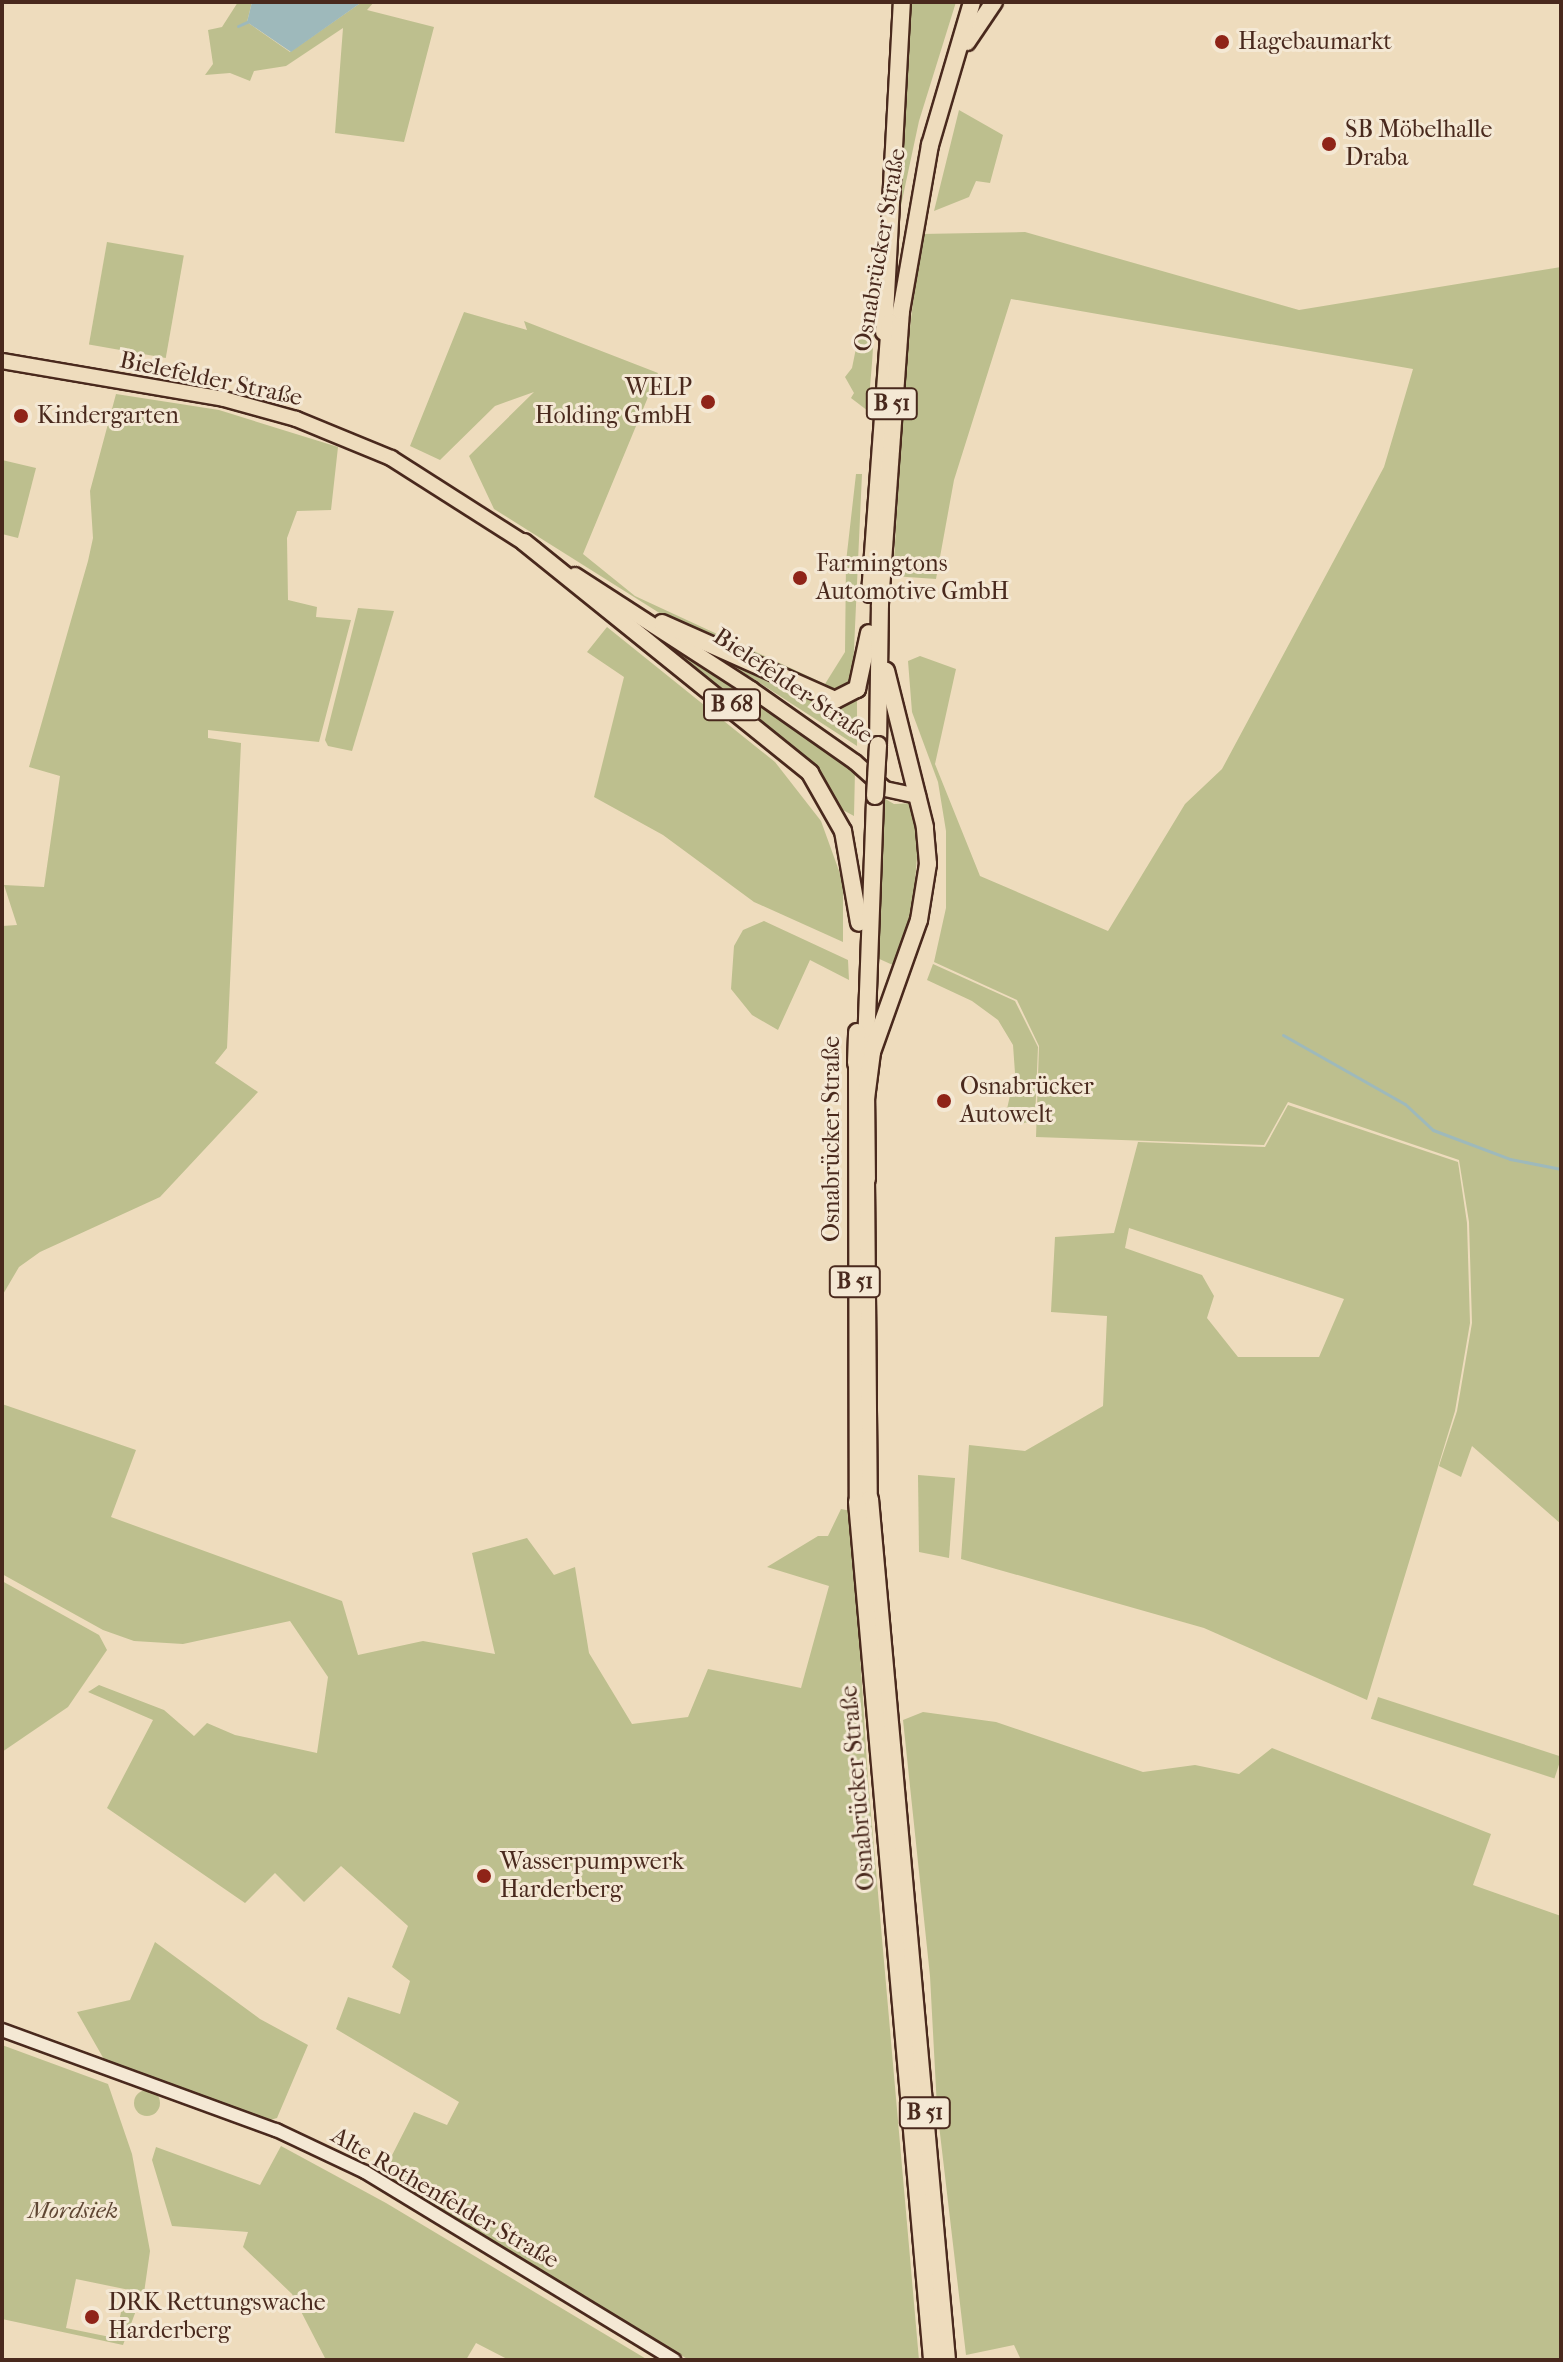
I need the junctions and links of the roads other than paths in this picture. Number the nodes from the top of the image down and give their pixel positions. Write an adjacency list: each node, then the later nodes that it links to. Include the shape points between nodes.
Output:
1 (902, 2): 7 (highway)
2 (964, 2): 7 (highway, Osnabrücker Straße / B 51, via 913,178)
3 (972, 2): 5 (highway, Osnabrücker Straße / B 51)
4 (994, 2): 5 (highway)
5 (951, 67): 10 (highway, Osnabrücker Straße / B 51, via 920,189 903,296)
6 (2, 361): 8 (main road, Bielefelder Straße / B 68, via 224,399 296,419 391,458)
7 (881, 393): 10 (highway, Osnabrücker Straße / B 51)
8 (524, 542): 9 (main road, Bielefelder Straße / B 68); 11 (main road, Bielefelder Straße / B 68, via 751,689 885,789); 13 (highway, B 68, via 810,773 843,831)
9 (662, 623): 10 (highway, B 68, via 823,700 857,689); 11 (main road, Bielefelder Straße / B 68, via 888,781)
10 (874, 640): 11 (highway); 12 (highway, Osnabrücker Straße / B 51)
11 (916, 791): 15 (highway, via 925,827 924,895 880,1024)
12 (870, 792): 13 (highway, Osnabrücker Straße / B 51); 15 (highway, Osnabrücker Straße / B 51)
13 (859, 923): 14 (highway, Osnabrücker Straße / B 51)
14 (856, 1063): 17 (main road, Osnabrücker Straße / B 51)
15 (866, 1099): 16 (highway, Osnabrücker Straße / B 51)
16 (867, 1179): 17 (main road, Osnabrücker Straße / B 51)
17 (863, 1501): 19 (highway, Osnabrücker Straße / B 51)
18 (2, 2030): 20 (street, Alte Rothenfelder Straße, via 276,2130 365,2172)
19 (937, 2334): 21 (highway, B 51); 22 (highway, B 51)
20 (674, 2360)
21 (932, 2360)
22 (947, 2360)

